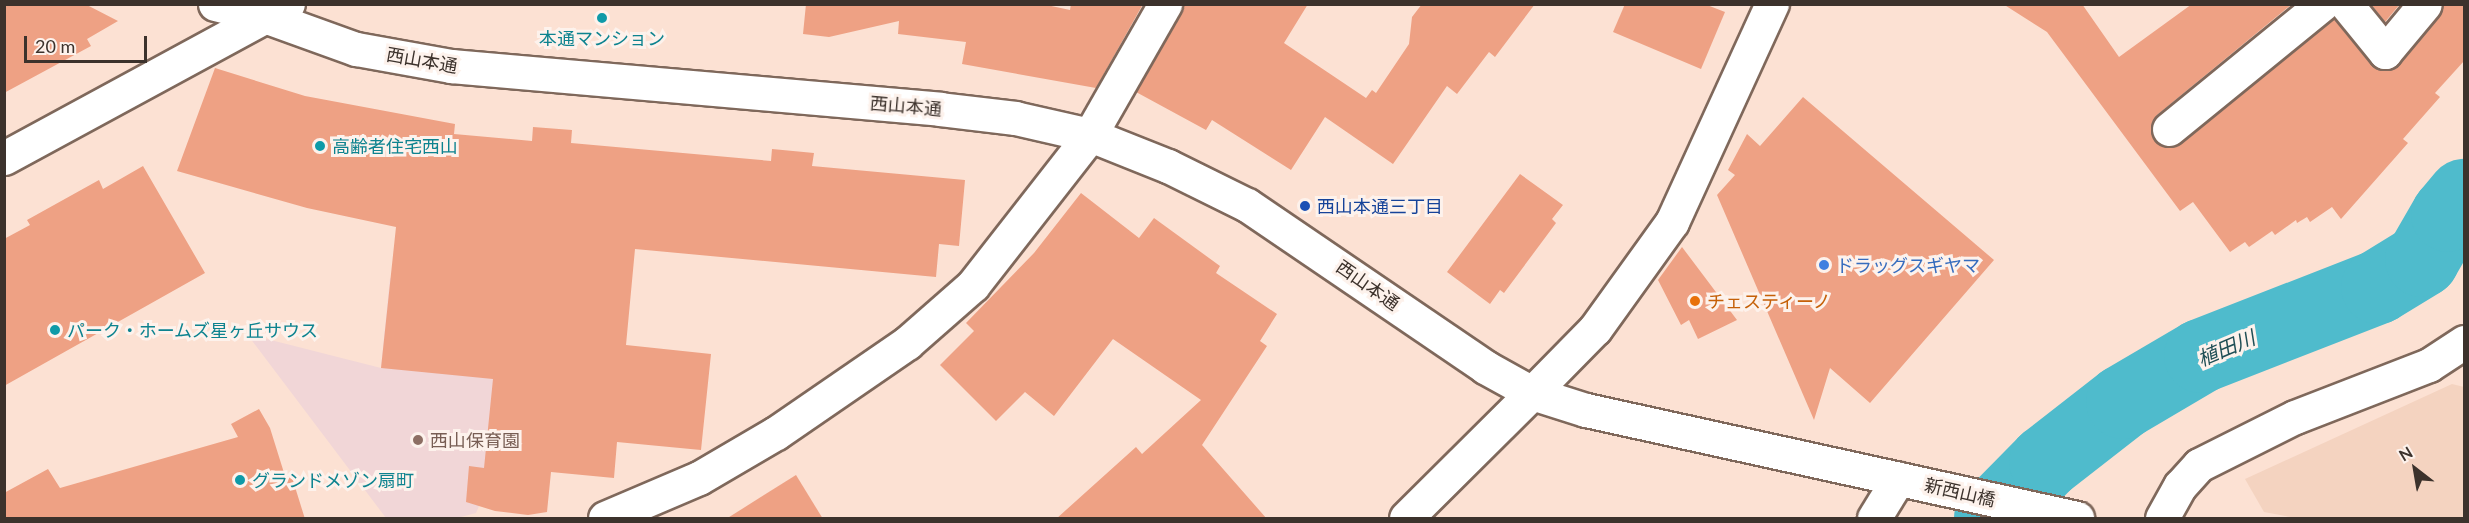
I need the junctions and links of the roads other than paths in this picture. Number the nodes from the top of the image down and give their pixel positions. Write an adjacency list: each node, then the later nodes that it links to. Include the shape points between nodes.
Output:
1 (215, 4): 7 (street, 西山本通)
2 (1165, 4): 9 (street)
3 (2322, 4): 8 (street)
4 (2346, 4): 5 (street, via 2385,52)
5 (2425, 4)
6 (1766, 6): 12 (street, via 1672,222 1595,329)
7 (278, 10): 9 (street, 西山本通, via 356,48 451,66 940,109 1015,118); 10 (street)
8 (2169, 129)
9 (1090, 135): 12 (street, 西山本通, via 1168,166 1247,205 1485,367); 14 (street, via 973,285 907,343 776,433 699,478)
10 (4, 158)
11 (2464, 342): 18 (street, via 2429,366 2295,417 2199,465 2180,486)
12 (1532, 393): 13 (street, 西山本通, via 1586,410); 15 (street)
13 (1905, 480): 16 (street); 17 (street, 新西山橋)
14 (605, 519)
15 (1406, 519)
16 (1874, 519)
17 (2077, 519)
18 (2162, 519)

